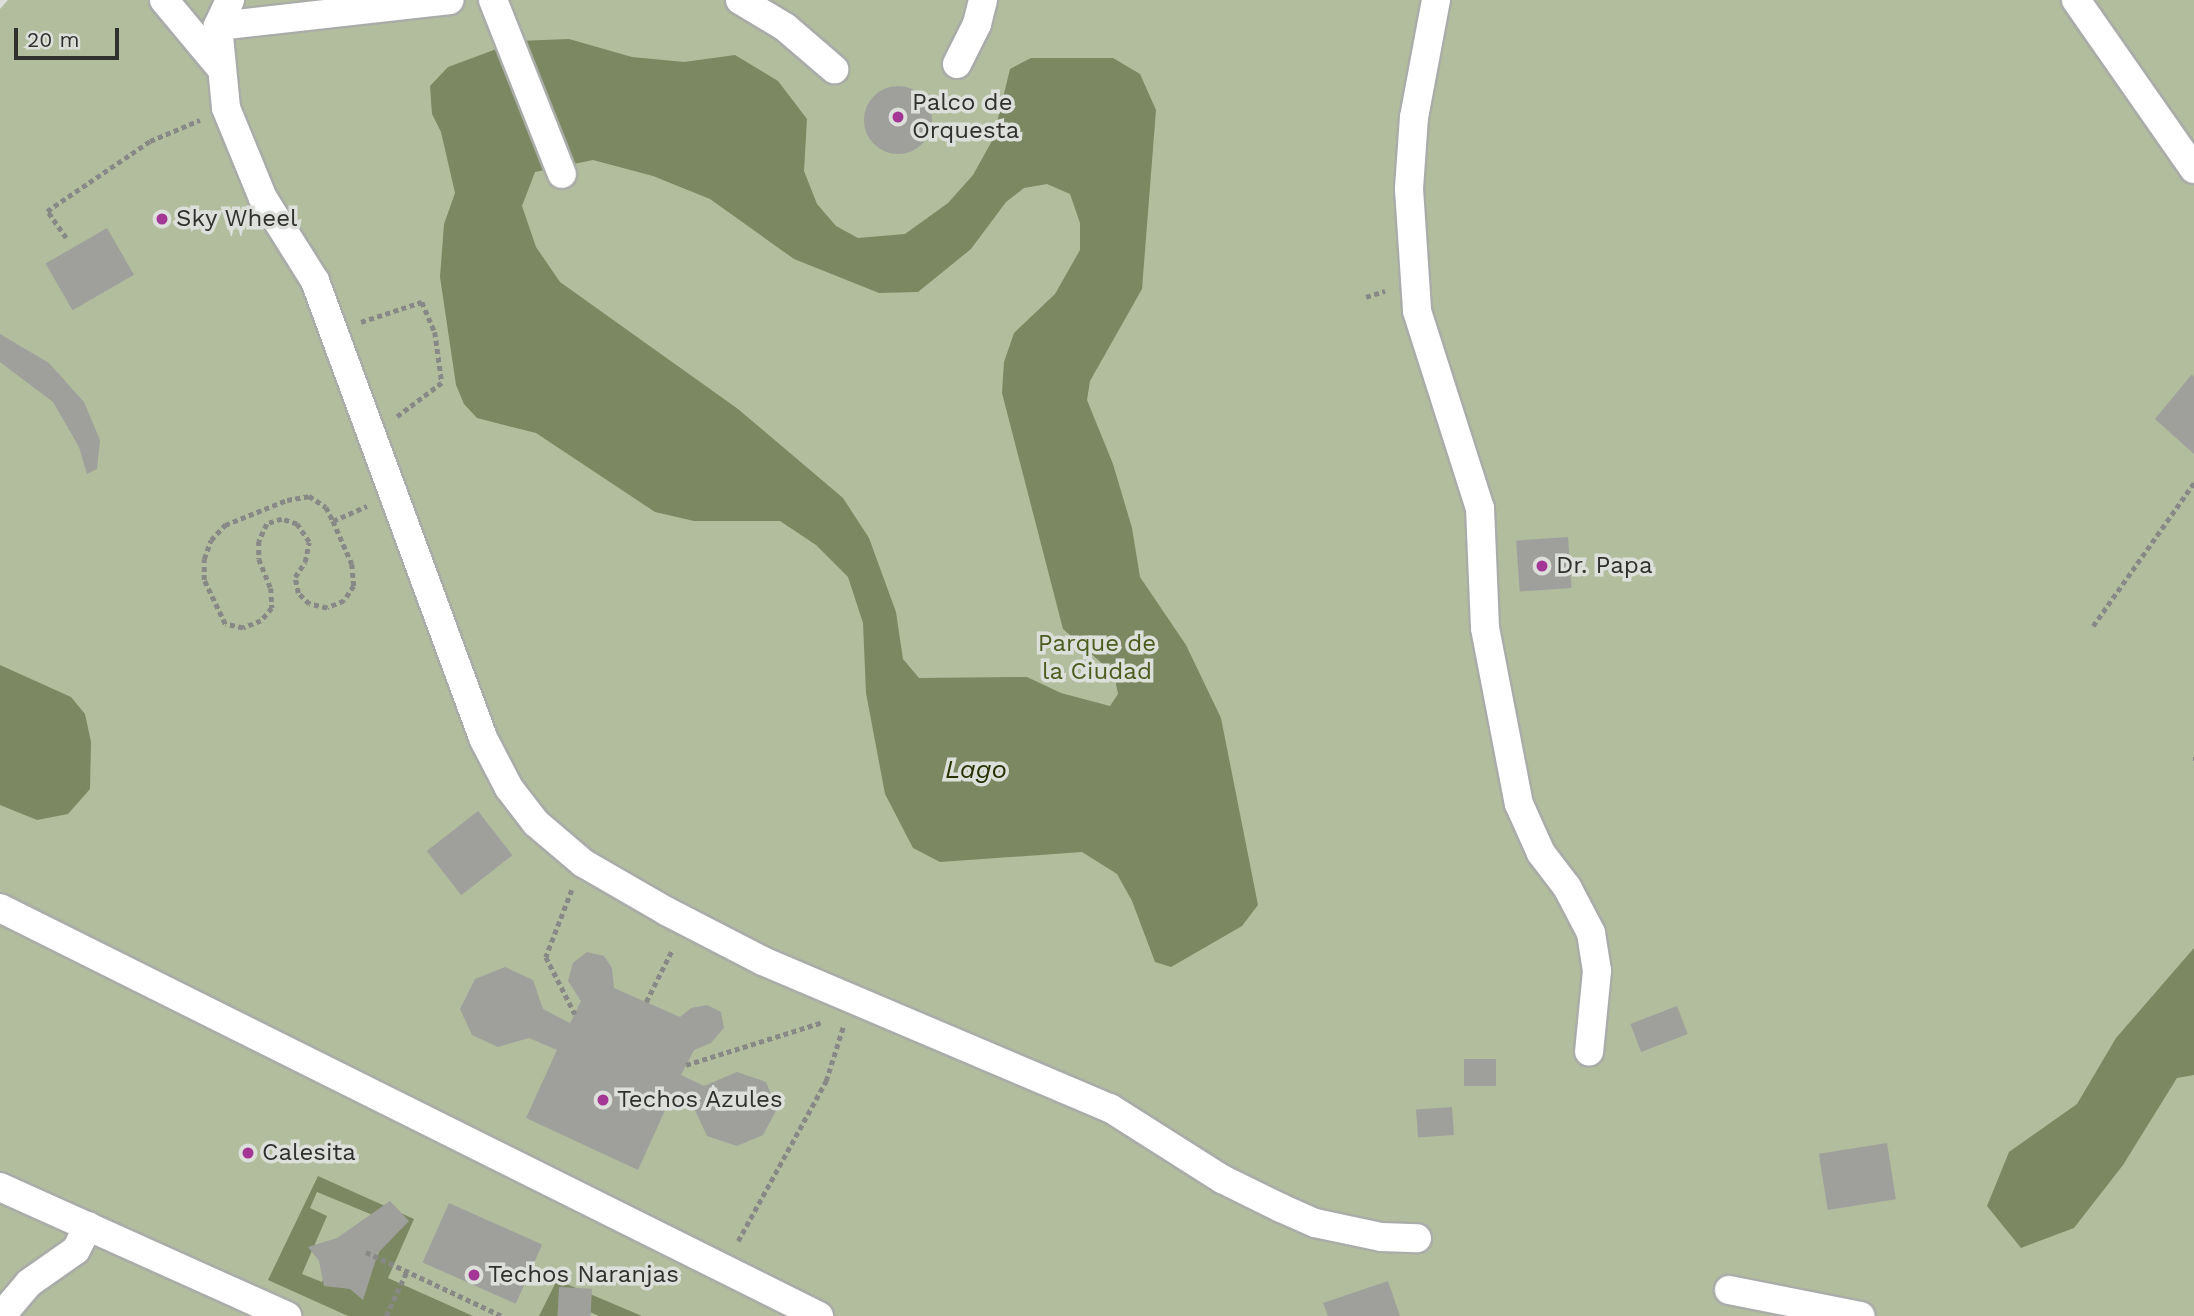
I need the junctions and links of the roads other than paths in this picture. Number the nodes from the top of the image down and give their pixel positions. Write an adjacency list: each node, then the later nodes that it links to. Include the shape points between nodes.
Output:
1 (164, 0): 11 (street)
2 (230, 0): 9 (street)
3 (450, 0): 9 (street)
4 (493, 0): 14 (street)
5 (740, 0): 12 (street, via 785,27)
6 (983, 0): 10 (street)
7 (1436, 0): 16 (street, via 1417,96 1409,189 1417,310 1480,508 1485,628 1519,804 1541,853 1567,887 1591,933 1597,971)
8 (2076, 0): 13 (street)
9 (218, 26): 11 (street)
10 (957, 64)
11 (219, 66): 19 (street, via 226,108 264,198 315,281 460,680 498,768 536,823 583,863 850,1007 1110,1108 1222,1179 1315,1223 1381,1237)
12 (834, 69)
13 (2194, 169)
14 (562, 174)
15 (0, 908): 23 (street)
16 (1589, 1052)
17 (0, 1187): 18 (street)
18 (88, 1226): 21 (street); 22 (street, via 76,1250 29,1283)
19 (1417, 1238)
20 (1728, 1290): 24 (street)
21 (279, 1314)
22 (1, 1316)
23 (819, 1316)
24 (1860, 1316)

